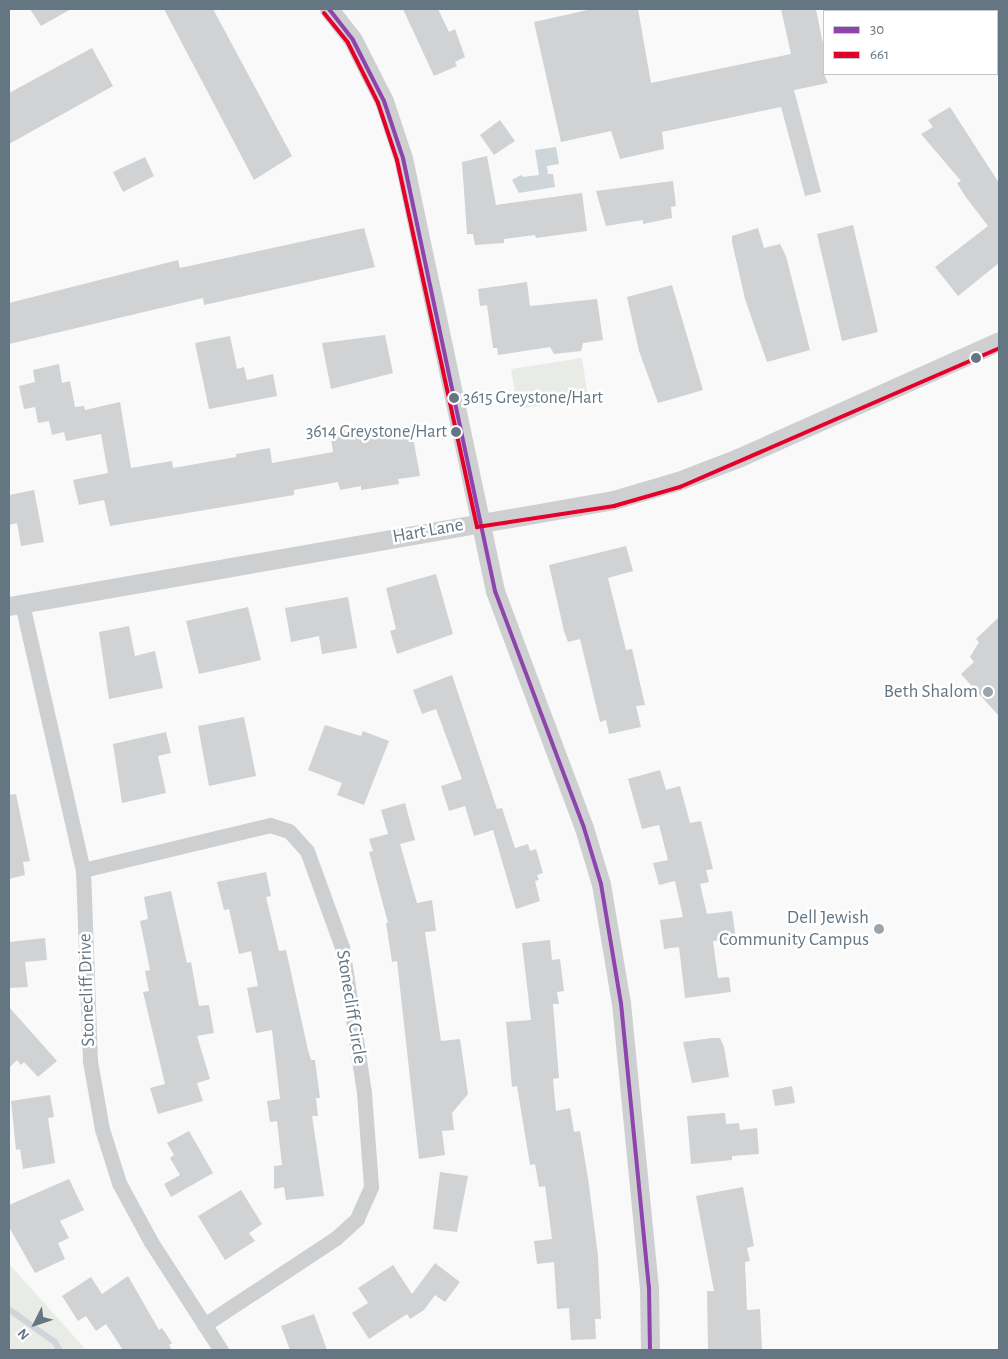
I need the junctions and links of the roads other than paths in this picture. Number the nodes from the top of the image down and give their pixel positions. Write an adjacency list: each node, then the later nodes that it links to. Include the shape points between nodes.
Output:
1 (329, 9): 3 (street, via 353,40 384,101 402,158)
2 (999, 341): 3 (street, Hart Lane, via 678,481 613,500)
3 (480, 522): 4 (street, Hart Lane); 8 (street, via 495,591 584,828 601,884 621,1003 648,1287)
4 (15, 605): 5 (street, Stonecliff Drive)
5 (82, 870): 6 (street, Stonecliff Drive, via 90,1061 102,1129 119,1184 151,1242); 6 (street, Stonecliff Circle, via 270,825 289,830 307,851 342,947 364,1093 372,1187 356,1219 336,1238)
6 (204, 1325): 7 (street, Stonecliff Drive)
7 (221, 1350)
8 (650, 1350)

